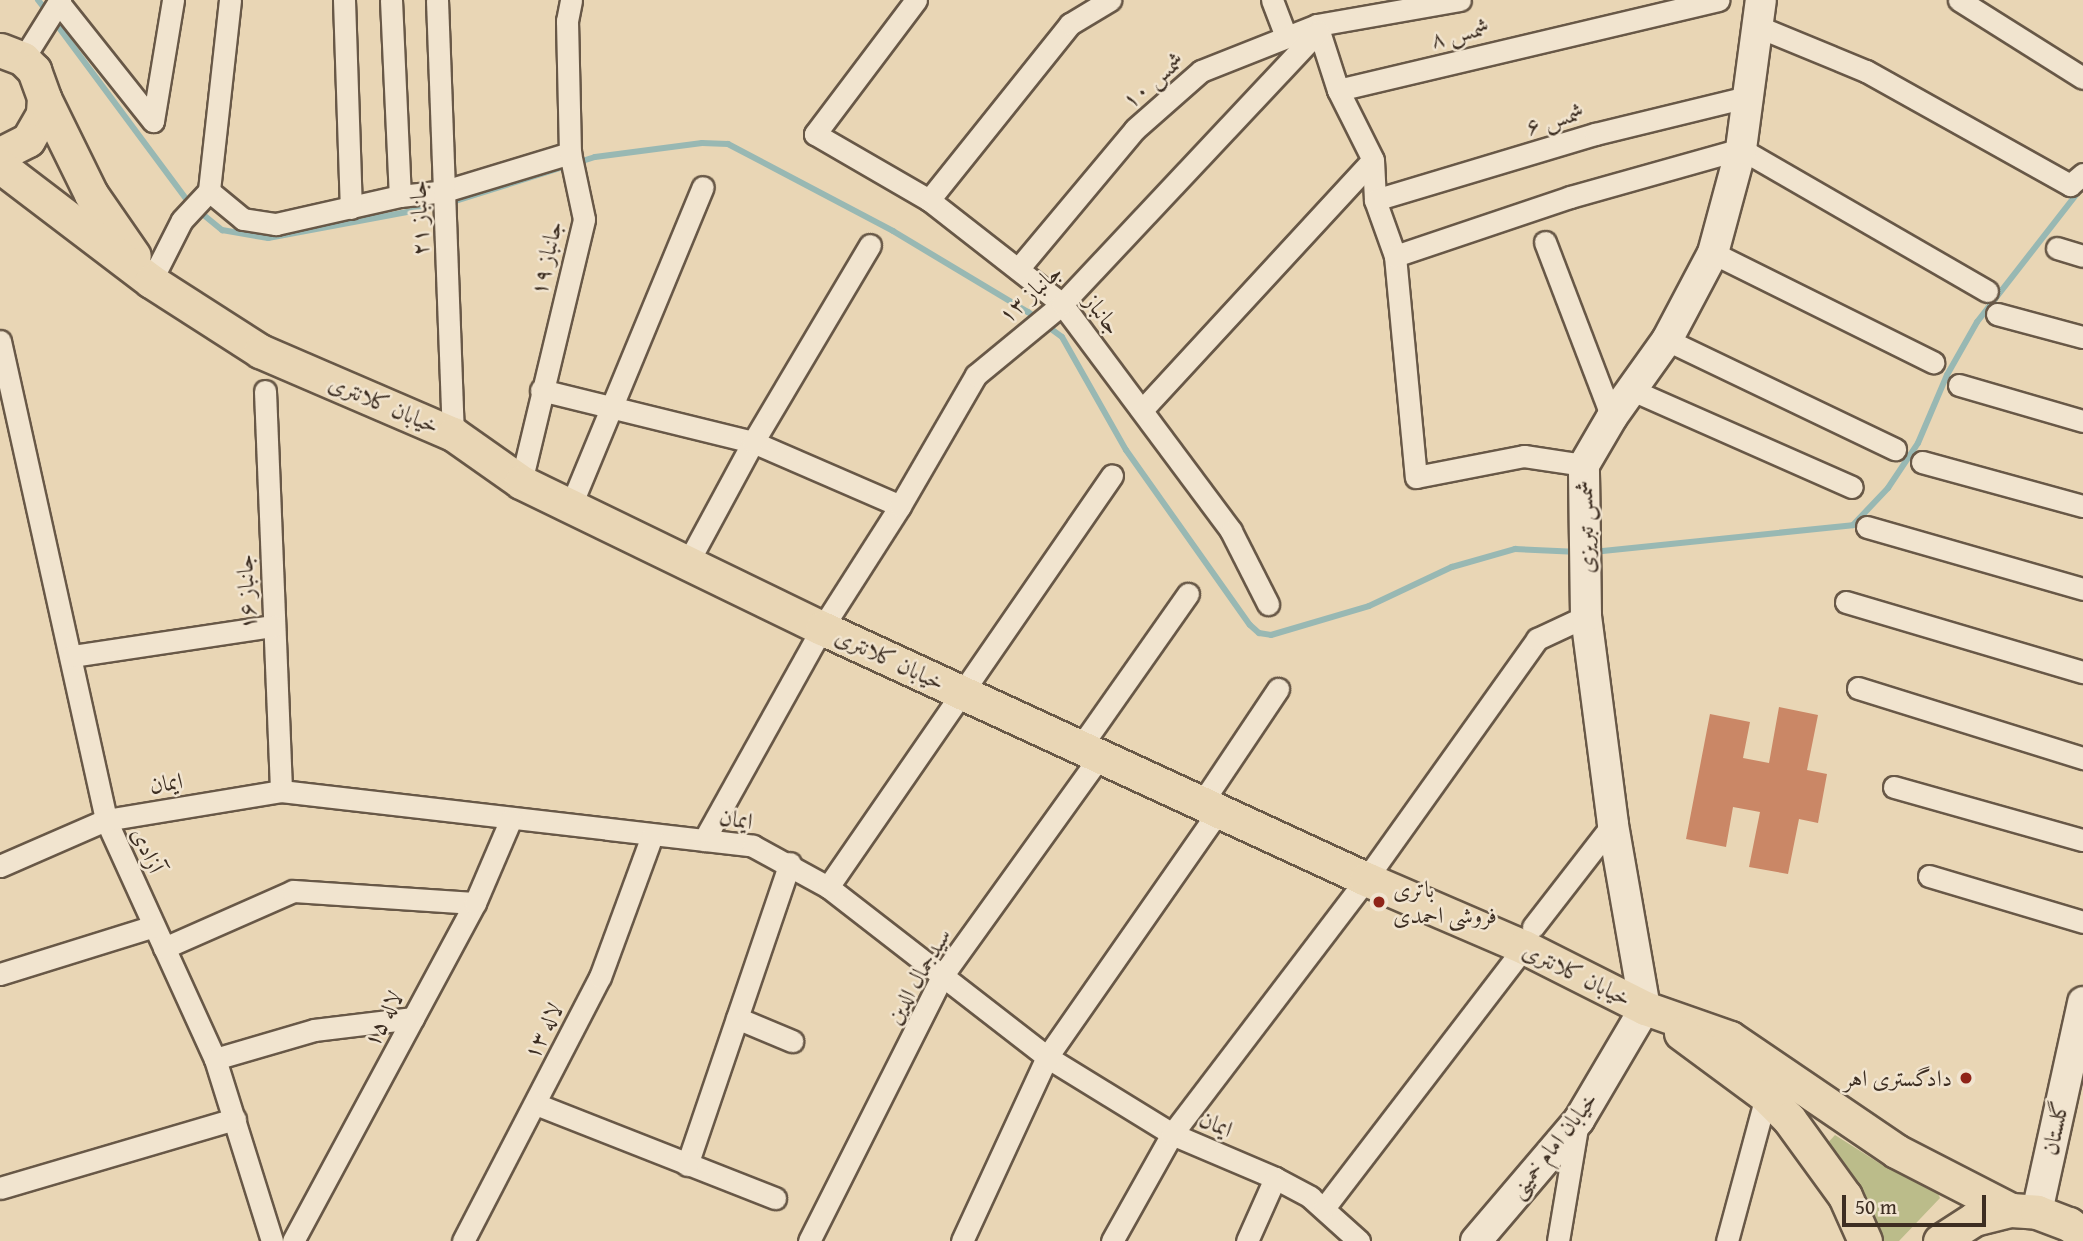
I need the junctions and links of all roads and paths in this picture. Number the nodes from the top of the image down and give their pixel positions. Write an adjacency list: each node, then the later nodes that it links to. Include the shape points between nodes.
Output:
1 (173, 0): 13 (street, via 153,121)
2 (230, 0): 29 (street)
3 (344, 0): 34 (street)
4 (391, 0): 31 (street)
5 (437, 0): 30 (street, جانباز ۲۱)
6 (571, 0): 23 (street, جانباز ۱۹, via 567,21)
7 (916, 0): 32 (street, جانباز, via 815,134)
8 (1110, 0): 32 (street, via 1070,24)
9 (1272, 0): 16 (street)
10 (1460, 0): 15 (street, شمس ۱۰)
11 (1718, 0): 19 (street, شمس ۸)
12 (1959, 0): 18 (street)
13 (60, 2): 17 (street)
14 (1760, 13): 20 (street, شمس تبریزی); 27 (street)
15 (1318, 28): 16 (street, شمس ۱۰); 19 (street); 44 (street, جانباز ۱۳)
16 (1286, 36): 41 (street, شمس ۱۰, via 1201,71 1135,129)
17 (11, 54): 21 (main road, خیابان کلانتری, via 34,70)
18 (2083, 78)
19 (1338, 90): 25 (street)
20 (1751, 96): 22 (street, شمس تبریزی); 33 (street, شمس ۶, via 1595,134)
21 (44, 99): 24 (main road, via 43,114 28,140); 42 (main road, خیابان کلانتری, via 91,194)
22 (1741, 149): 38 (street, شمس تبریزی); 39 (street, via 1570,197); 43 (street)
23 (570, 153): 30 (street); 51 (street, جانباز ۱۹, via 584,219)
24 (0, 154)
25 (1373, 160): 33 (street); 55 (street)
26 (0, 166): 42 (main road, خیابان کلانتری)
27 (2076, 179)
28 (703, 187): 54 (street)
29 (209, 191): 34 (street, via 243,219 276,224); 42 (street, via 182,220)
30 (444, 191): 31 (street); 58 (street, جانباز ۲۱)
31 (400, 196): 34 (street)
32 (929, 200): 41 (street, جانباز)
33 (1375, 200): 39 (street)
34 (351, 208)
35 (1545, 242): 56 (street)
36 (870, 245): 59 (street)
37 (2057, 248): 40 (street)
38 (1713, 253): 47 (street, شمس تبریزی); 49 (street)
39 (1395, 256): 62 (street, via 1416,477 1524,456)
40 (2083, 256)
41 (1018, 269): 44 (street, جانباز)
42 (151, 281): 58 (main road, خیابان کلانتری, via 260,351)
43 (1987, 291)
44 (1062, 304): 55 (street, جانباز); 67 (street, جانباز ۱۳, via 976,375)
45 (1997, 314): 46 (street)
46 (2083, 337)
47 (1667, 340): 52 (street, شمس تبریزی); 60 (street)
48 (0, 341): 78 (street, آزادی)
49 (1934, 362)
50 (1959, 385): 57 (street)
51 (541, 390): 54 (street); 64 (street, جانباز ۱۹)
52 (1632, 390): 56 (street, شمس تبریزی); 65 (street)
53 (265, 391): 76 (street, جانباز ۱۶)
54 (612, 410): 59 (street); 66 (street)
55 (1142, 410): 74 (street, جانباز, via 1231,531)
56 (1612, 417): 62 (street, شمس تبریزی)
57 (2083, 421)
58 (453, 434): 64 (main road, خیابان کلانتری)
59 (753, 442): 67 (street); 70 (street)
60 (1895, 449)
61 (1922, 462): 68 (street)
62 (1584, 465): 75 (street, شمس تبریزی)
63 (1112, 476): 82 (street)
64 (520, 482): 66 (main road, خیابان کلانتری)
65 (1852, 488)
66 (571, 505): 70 (main road, خیابان کلانتری)
67 (900, 506): 77 (street, جانباز ۱۳)
68 (2083, 506)
69 (1867, 527): 71 (street)
70 (687, 564): 77 (main road, خیابان کلانتری)
71 (2083, 589)
72 (1188, 594): 83 (street, سیدجمال الدین)
73 (1846, 602): 79 (street)
74 (1268, 604)
75 (1586, 616): 90 (street, شمس تبریزی); 97 (street, via 1537,639)
76 (273, 626): 78 (street); 86 (street, جانباز ۱۶)
77 (822, 628): 82 (main road, خیابان کلانتری); 92 (street, جانباز ۱۳)
78 (72, 656): 89 (street, آزادی)
79 (2083, 672)
80 (1858, 688): 84 (street)
81 (1278, 689): 87 (street)
82 (964, 692): 83 (main road, خیابان کلانتری); 98 (street)
83 (1091, 751): 87 (main road, خیابان کلانتری); 105 (street, سیدجمال الدین)
84 (2083, 758)
85 (1894, 787): 93 (street)
86 (281, 791): 88 (street, ایمان); 89 (street, ایمان)
87 (1211, 805): 97 (main road, خیابان کلانتری); 111 (street)
88 (511, 818): 91 (street, ایمان); 99 (street, لاله ۱۵)
89 (106, 820): 95 (street, ایمان); 101 (street, آزادی)
90 (1613, 824): 102 (street); 107 (street, شمس تبریزی)
91 (652, 836): 92 (street, ایمان); 114 (street, لاله ۱۳, via 600,977)
92 (704, 840): 94 (street, ایمان, via 753,846)
93 (2083, 840)
94 (790, 863): 98 (street, ایمان); 108 (street)
95 (0, 866)
96 (1928, 876): 100 (street)
97 (1366, 879): 102 (main road, خیابان کلانتری); 117 (street)
98 (828, 887): 105 (street, ایمان)
99 (475, 903): 103 (street, via 293,891); 109 (street, لاله ۱۵)
100 (2083, 922)
101 (154, 926): 103 (street, آزادی); 104 (street)
102 (1528, 937): 107 (main road, خیابان کلانتری); 122 (street)
103 (164, 948): 112 (street, آزادی)
104 (0, 974)
105 (942, 976): 111 (street, ایمان); 128 (street, سیدجمال الدین)
106 (2083, 1002): 123 (street, گلستان)
107 (1644, 1008): 113 (main road, خیابان کلانتری); 116 (street, خیابان امام خمینی); 123 (main road, خیابان کلانتری, via 1730,1038 1896,1150)
108 (737, 1017): 110 (street); 118 (street)
109 (413, 1018): 112 (street, via 314,1030); 126 (street, لاله ۱۵)
110 (792, 1041)
111 (1047, 1057): 117 (street, ایمان); 129 (street)
112 (215, 1059): 115 (street, آزادی)
113 (1766, 1096): 135 (street); 136 (main road, خیابان کلانتری, via 1789,1119 1845,1196)
114 (536, 1104): 118 (street); 127 (street, لاله ۱۳)
115 (235, 1119): 120 (street); 125 (street, آزادی)
116 (1579, 1120): 133 (street, خیابان امام خمینی); 134 (street)
117 (1172, 1134): 119 (street, ایمان); 130 (street)
118 (687, 1165): 121 (street)
119 (1275, 1178): 122 (street, ایمان); 131 (street)
120 (0, 1188)
121 (775, 1198)
122 (1324, 1208): 132 (street, ایمان)
123 (2024, 1211): 124 (main road, خیابان کلانتری); 137 (main road, via 1974,1219)
124 (2078, 1228)
125 (272, 1241)
126 (293, 1241)
127 (463, 1241)
128 (809, 1241)
129 (962, 1241)
130 (1112, 1241)
131 (1247, 1241)
132 (1359, 1241)
133 (1476, 1241)
134 (1558, 1241)
135 (1727, 1241)
136 (1864, 1241)
137 (1940, 1241)

